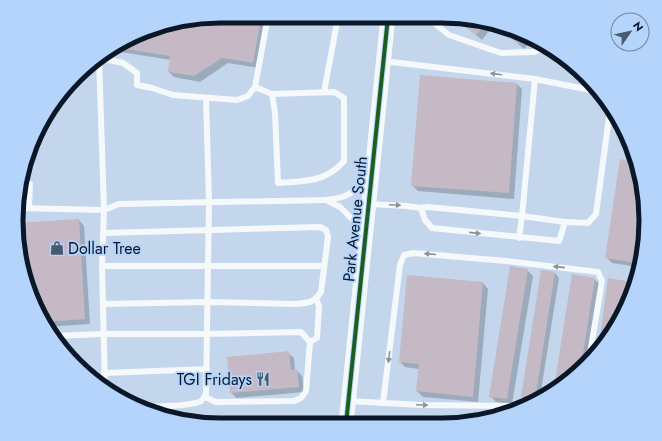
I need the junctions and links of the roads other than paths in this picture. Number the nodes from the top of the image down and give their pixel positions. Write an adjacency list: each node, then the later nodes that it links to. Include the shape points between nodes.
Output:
1 (267, 23): 10 (lane)
2 (337, 23): 12 (lane)
3 (387, 23): 7 (street, Park Avenue South)
4 (434, 23): 5 (lane, via 449,35 501,53 534,52)
5 (540, 49)
6 (106, 59): 14 (lane, via 123,63 137,73 137,85 173,95)
7 (383, 61): 9 (lane, one-way to 7); 16 (street, Park Avenue South)
8 (99, 65): 24 (lane)
9 (535, 79): 11 (lane); 25 (lane)
10 (256, 88): 13 (lane); 14 (lane, via 248,96 237,100)
11 (590, 90)
12 (324, 92): 13 (lane); 13 (lane, via 334,92 344,98 344,161 324,176 278,183)
13 (272, 94)
14 (206, 98): 19 (lane)
15 (609, 116): 26 (lane, via 596,214 588,223)
16 (371, 178): 18 (lane, via 345,197); 20 (street, Park Avenue South)
17 (27, 184): 22 (lane, via 30,184)
18 (326, 200): 19 (lane); 29 (lane, via 340,207)
19 (209, 202): 24 (lane, via 118,204); 27 (lane)
20 (368, 204): 23 (lane, one-way to 23); 29 (street, Park Avenue South)
21 (23, 208): 22 (lane)
22 (29, 208): 24 (lane)
23 (421, 208): 25 (lane, via 428,206); 30 (lane, one-way to 30, via 425,220 432,228)
24 (104, 210): 28 (lane)
25 (522, 216): 26 (lane); 30 (lane)
26 (565, 222): 30 (lane, via 559,241)
27 (209, 230): 28 (lane); 32 (lane, via 320,228 326,230 328,237); 33 (lane)
28 (103, 233): 31 (lane)
29 (366, 234): 46 (street, Park Avenue South)
30 (519, 238)
31 (102, 266): 33 (lane); 36 (lane)
32 (324, 266): 33 (lane); 34 (lane, via 321,292)
33 (208, 267): 35 (lane)
34 (316, 299): 35 (lane, via 308,303 294,304); 40 (lane, via 319,306 317,338)
35 (208, 302): 36 (lane); 38 (lane)
36 (103, 304): 37 (lane)
37 (103, 334): 38 (lane); 39 (lane); 43 (lane)
38 (206, 334): 40 (lane, via 301,332); 42 (lane)
39 (60, 336)
40 (310, 342): 45 (lane, via 306,391 301,398 294,401 216,402)
41 (591, 350): 47 (lane, one-way to 47, via 602,281 598,272 506,261 413,253 404,255 400,265)
42 (207, 369): 43 (lane); 45 (lane)
43 (104, 373): 44 (lane)
44 (105, 380)
45 (205, 397): 48 (lane, via 191,404)
46 (348, 401): 47 (lane); 50 (street, Park Avenue South)
47 (383, 403): 49 (lane, one-way to 49)
48 (153, 406)
49 (510, 406)
50 (347, 418)

